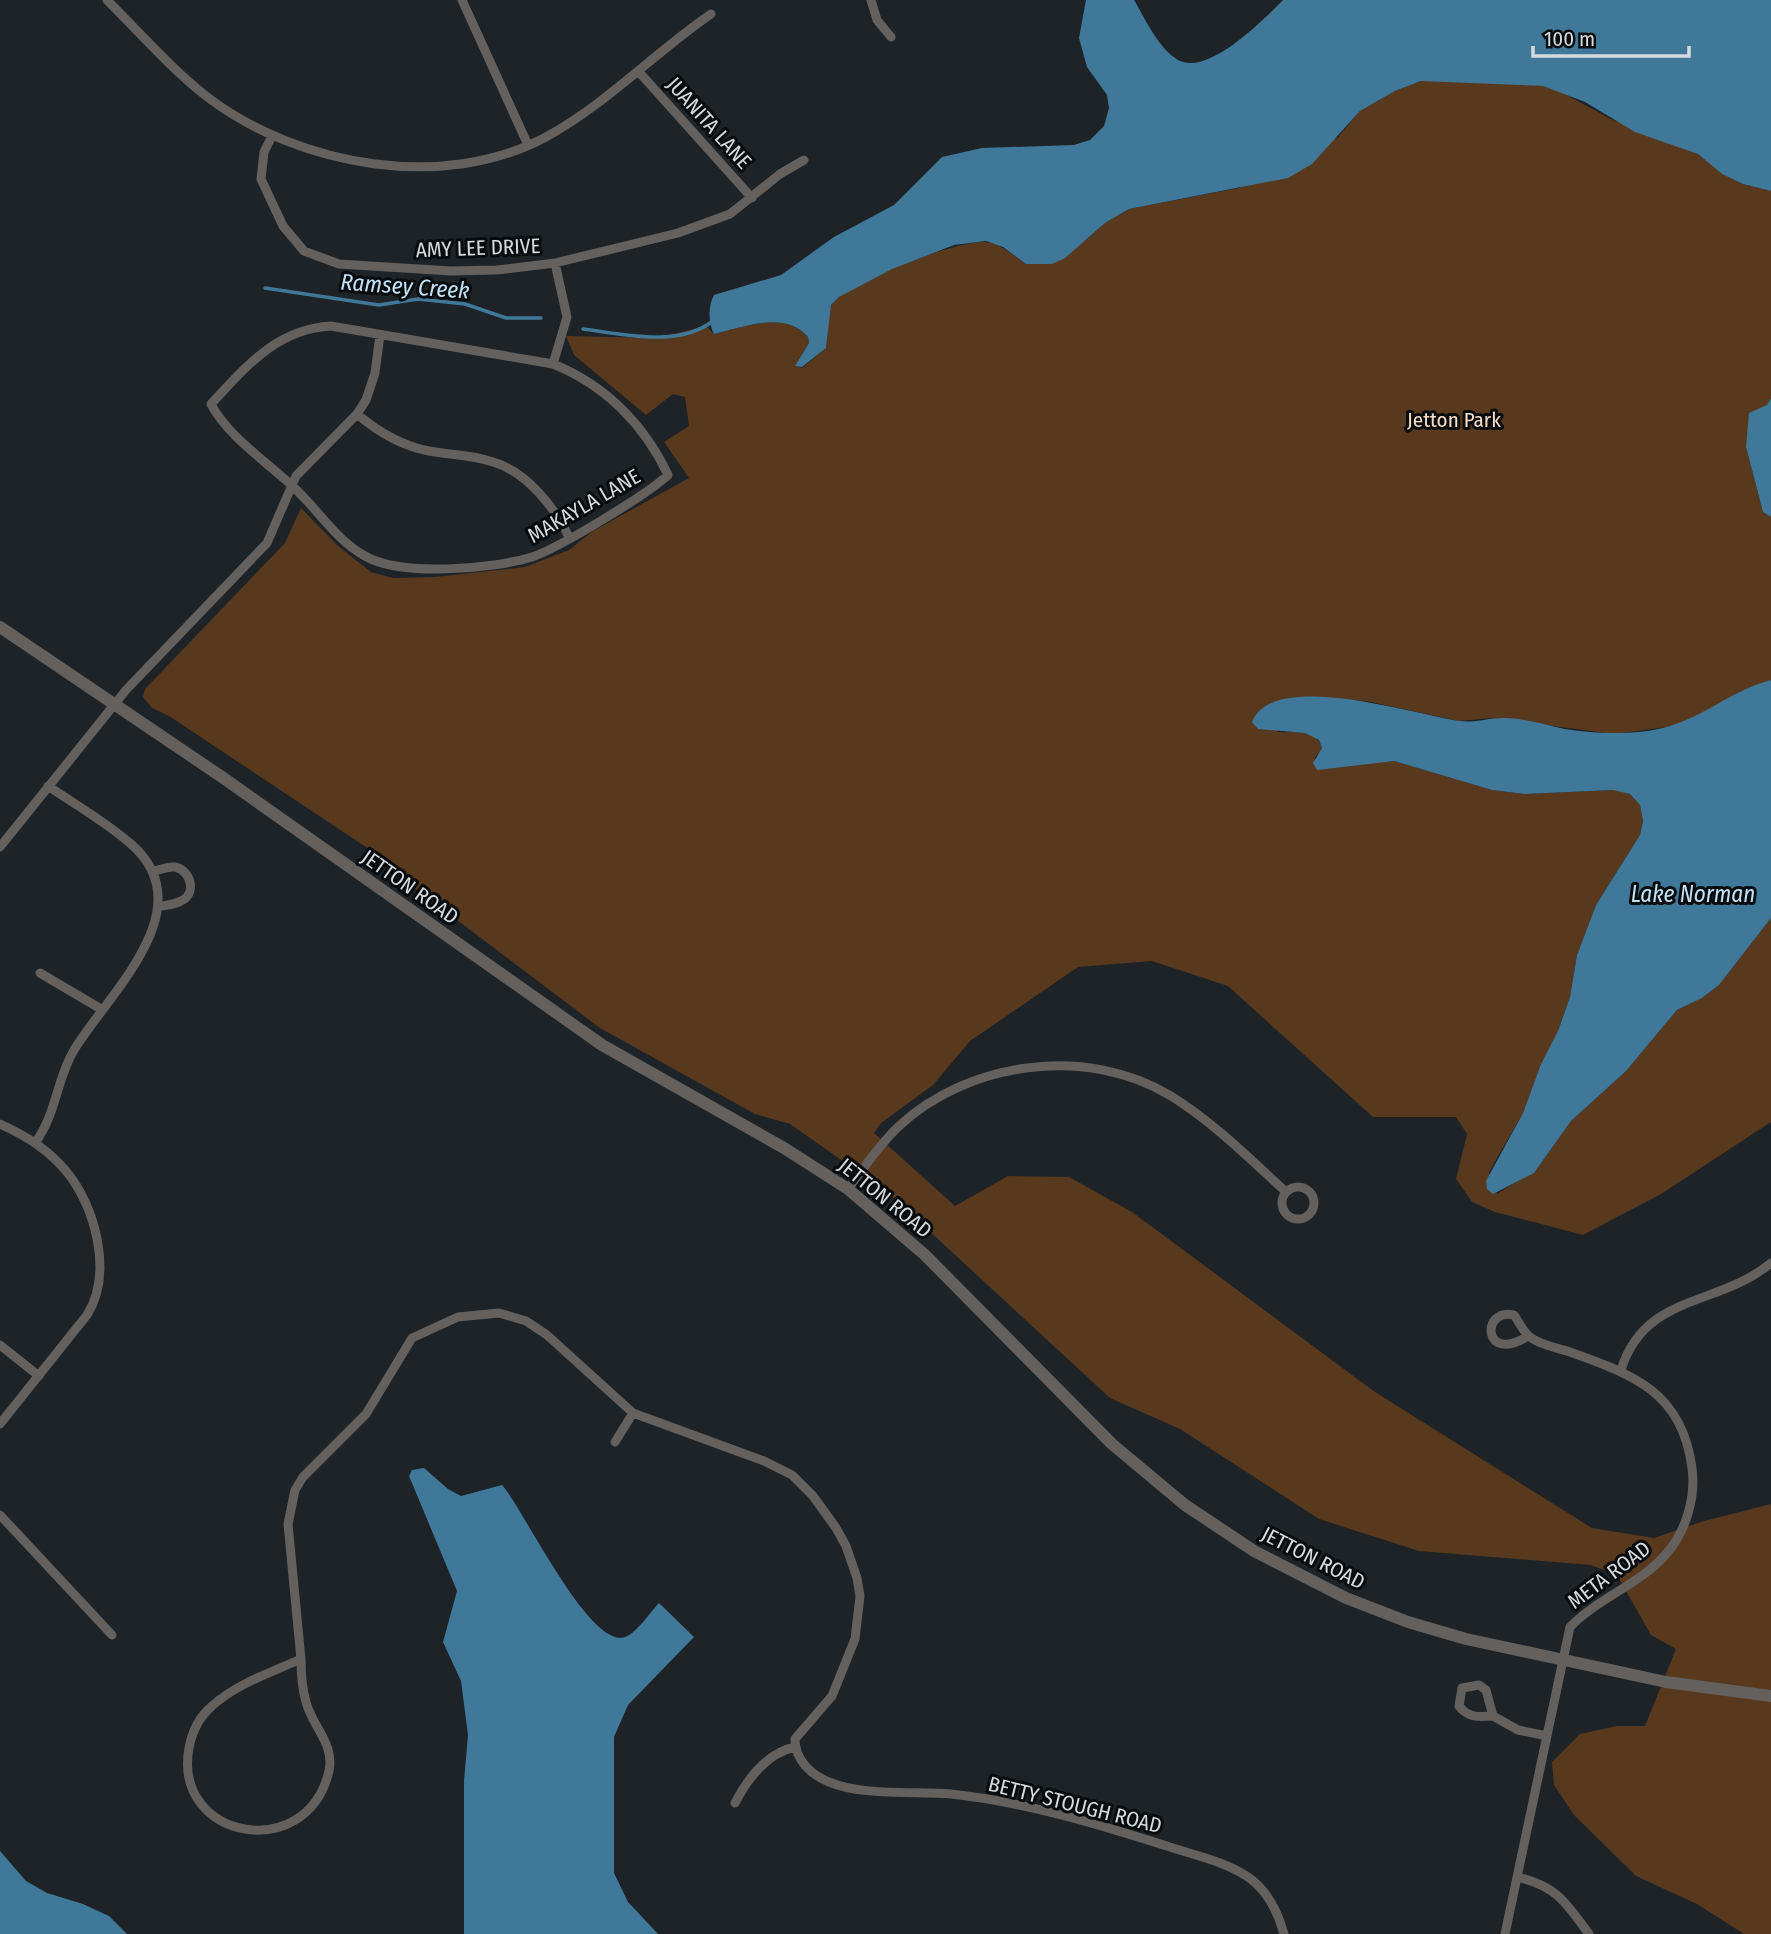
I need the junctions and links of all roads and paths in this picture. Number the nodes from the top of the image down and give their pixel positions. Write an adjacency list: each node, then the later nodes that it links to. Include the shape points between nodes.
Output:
1 (107, 0): 7 (street, via 210,99)
2 (461, 0): 8 (street)
3 (871, 0): 5 (street, via 877,20)
4 (711, 13): 6 (street)
5 (891, 37)
6 (639, 72): 8 (street, via 585,113); 10 (street, JUANITA LANE)
7 (272, 135): 8 (street, via 347,160 407,168 465,162); 11 (street, AMY LEE DRIVE, via 264,152 261,179 272,208 293,241 318,259 451,271)
8 (528, 145)
9 (804, 160): 10 (street, AMY LEE DRIVE)
10 (752, 198): 11 (street, AMY LEE DRIVE, via 730,214 699,226)
11 (555, 263): 13 (street, via 567,317)
12 (380, 335): 13 (street, MAKAYLA LANE); 14 (street, via 371,388); 15 (street, MAKAYLA LANE, via 331,326 296,331 267,349 211,404 251,449)
13 (553, 364): 16 (street, MAKAYLA LANE, via 614,398 660,457 668,475)
14 (357, 414): 15 (street, via 302,469); 16 (street, via 412,446 496,462 543,497)
15 (293, 486): 16 (street, MAKAYLA LANE, via 345,542 388,567 412,570 509,562 533,556); 18 (street, via 267,543 181,630)
16 (569, 537)
17 (0, 627): 18 (street, JETTON ROAD)
18 (117, 705): 19 (street); 27 (street, JETTON ROAD, via 602,1045)
19 (48, 786): 20 (street); 21 (street, via 132,845)
20 (0, 847)
21 (152, 872): 22 (street); 22 (street, via 179,868 186,872 190,885 180,902)
22 (158, 907): 24 (street, via 144,950)
23 (40, 973): 24 (street)
24 (101, 1009): 26 (street, via 72,1053 51,1118)
25 (0, 1124): 26 (street)
26 (35, 1143): 33 (street, via 65,1169 82,1197 93,1225 100,1269 92,1307)
27 (848, 1189): 28 (street, via 897,1128 948,1093 1017,1070 1072,1065 1111,1073 1169,1094); 40 (street, JETTON ROAD, via 925,1255 1112,1444 1213,1524 1299,1575 1381,1612 1466,1639)
28 (1286, 1192)
29 (1771, 1263): 32 (street, via 1746,1280 1654,1319 1630,1346)
30 (1528, 1336): 32 (street, META ROAD)
31 (0, 1345): 33 (street)
32 (1621, 1370): 40 (street, META ROAD, via 1657,1393 1676,1417 1691,1457 1690,1503 1667,1554 1637,1579 1600,1600 1570,1627)
33 (39, 1376): 35 (street)
34 (633, 1413): 36 (street); 39 (street, via 547,1335 513,1316 472,1314 432,1326 412,1338 366,1414 303,1477 290,1502 289,1544); 44 (street, via 792,1475 813,1496 846,1546 860,1596 855,1639 838,1685 799,1734)
35 (0, 1424)
36 (615, 1442)
37 (0, 1515): 38 (street)
38 (112, 1635)
39 (302, 1659): 39 (street, via 229,1694 212,1705 195,1728 188,1755 191,1784 206,1809 236,1829 267,1831 287,1825 310,1808 326,1782 329,1751 306,1702)
40 (1563, 1661): 41 (street, JETTON ROAD, via 1665,1682); 43 (street, META ROAD)
41 (1771, 1696)
42 (1493, 1716): 42 (street, via 1486,1689 1479,1685 1462,1688 1459,1706 1464,1713); 43 (street, via 1518,1730)
43 (1547, 1736): 46 (street, META ROAD)
44 (795, 1747): 45 (street, via 761,1765); 47 (street, BETTY STOUGH ROAD, via 806,1766 836,1785 948,1794 1021,1806 1232,1868 1262,1890)
45 (735, 1803)
46 (1517, 1877): 48 (street, META ROAD); 49 (street, via 1557,1893)
47 (1284, 1934)
48 (1505, 1934)
49 (1589, 1934)

